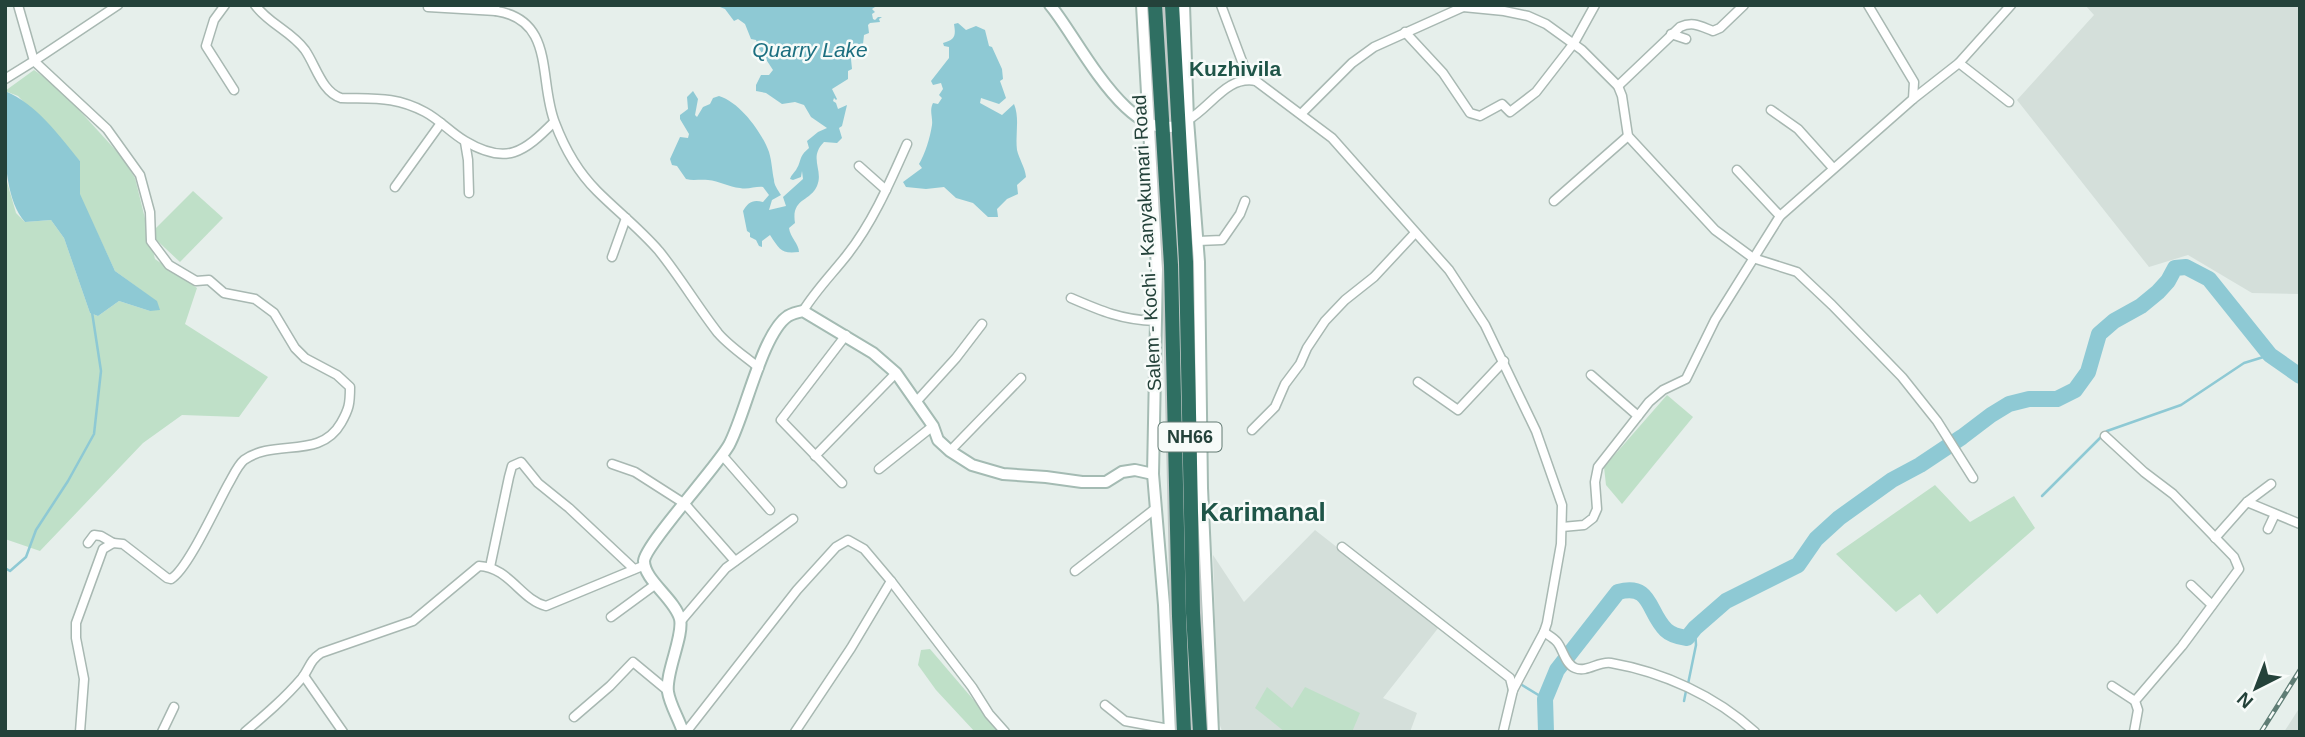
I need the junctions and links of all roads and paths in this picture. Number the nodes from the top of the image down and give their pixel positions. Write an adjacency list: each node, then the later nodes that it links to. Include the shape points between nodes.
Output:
1 (18, 5): 22 (street)
2 (118, 5): 22 (street)
3 (225, 5): 27 (street, via 214,20 206,46)
4 (255, 5): 33 (street, via 302,46 335,96 391,99)
5 (1050, 5): 35 (street, via 1114,95 1134,115)
6 (1142, 5): 35 (street)
7 (1155, 5): 35 (highway, Salem - Kochi - Kanyakumari Road / NH66)
8 (1172, 5): 34 (highway, Salem - Kochi - Kanyakumari Road / NH66)
9 (1184, 5): 34 (street)
10 (1221, 5): 25 (street, via 1243,64)
11 (1595, 5): 21 (street)
12 (1744, 5): 19 (street, via 1713,31 1689,23)
13 (1868, 5): 28 (street, via 1914,82)
14 (2011, 5): 23 (street)
15 (1462, 6): 18 (street); 21 (street, via 1528,16)
16 (428, 7): 17 (street)
17 (495, 8): 32 (street, via 528,25 540,43)
18 (1405, 32): 21 (street, via 1470,113 1480,116 1502,104 1510,112 1528,99); 31 (street, via 1352,63)
19 (1671, 34): 20 (street); 26 (street)
20 (1686, 39)
21 (1574, 43): 26 (street)
22 (34, 61): 24 (street); 88 (street, via 107,129 140,175 150,212 151,241 169,265 195,281 209,280 224,293 254,299 274,313 295,348 350,387 350,408 335,434 318,444 257,454 242,461 187,563 171,579 123,544)
23 (1959, 63): 28 (street); 29 (street)
24 (5, 79)
25 (1256, 81): 31 (street); 34 (street, via 1231,84)
26 (1618, 86): 36 (street)
27 (234, 90)
28 (1913, 99): 40 (street)
29 (2009, 102)
30 (1771, 110): 40 (street, via 1798,129)
31 (1301, 114): 49 (street, via 1332,138)
32 (554, 122): 37 (street, via 521,151 498,155); 48 (street, via 579,170)
33 (441, 123): 37 (street); 42 (street)
34 (1182, 123): 35 (street); 50 (street); 119 (highway, Salem - Kochi - Kanyakumari Road / NH66)
35 (1154, 124): 55 (street); 118 (highway, Salem - Kochi - Kanyakumari Road / NH66, via 1171,265)
36 (1628, 136): 46 (street); 52 (street, via 1715,230)
37 (466, 142): 44 (street)
38 (907, 144): 43 (street)
39 (859, 166): 43 (street)
40 (1833, 168): 47 (street)
41 (1737, 170): 47 (street)
42 (395, 187)
43 (886, 190): 54 (street, via 848,255)
44 (469, 193)
45 (1245, 201): 50 (street, via 1222,240)
46 (1554, 201)
47 (1780, 216): 52 (street)
48 (626, 218): 51 (street); 59 (street, via 657,248 720,335)
49 (1415, 233): 58 (street, via 1449,270); 67 (street, via 1325,320 1275,407)
50 (1198, 241): 120 (street, via 1202,488)
51 (612, 257)
52 (1753, 258): 65 (street, via 1686,379 1663,390); 75 (street, via 1797,272 1832,304 1902,377)
53 (1071, 298): 55 (street, via 1110,315)
54 (803, 311): 57 (street); 59 (street, via 786,317)
55 (1155, 321): 74 (street)
56 (982, 324): 64 (street)
57 (846, 335): 60 (street); 71 (street, via 781,420)
58 (1504, 361): 63 (street, via 1458,410); 85 (street, via 1536,431 1562,505)
59 (759, 368): 70 (street, via 738,428)
60 (896, 373): 64 (street); 71 (street)
61 (1591, 375): 65 (street)
62 (1021, 378): 69 (street)
63 (1418, 382)
64 (916, 402): 66 (street)
65 (1638, 416): 85 (street, via 1598,467 1593,518 1584,525)
66 (933, 426): 69 (street, via 938,440); 73 (street)
67 (1252, 430)
68 (2105, 436): 87 (street, via 2173,494)
69 (950, 451): 74 (street, via 972,465 1003,474 1106,482 1122,472)
70 (722, 455): 79 (street); 81 (street)
71 (815, 456): 76 (street)
72 (612, 464): 79 (street, via 635,472)
73 (879, 469)
74 (1153, 474): 80 (street)
75 (1973, 478)
76 (842, 484)
77 (2271, 484): 78 (street)
78 (2247, 502): 82 (street); 87 (street)
79 (685, 504): 91 (street); 93 (street, via 656,537)
80 (1156, 508): 94 (street); 110 (street)
81 (770, 510)
82 (2275, 514): 84 (street); 86 (street)
83 (793, 519): 91 (street)
84 (2300, 524)
85 (1562, 527): 101 (street)
86 (2268, 529)
87 (2215, 538): 98 (street, via 2239,569)
88 (113, 542): 89 (street, via 94,536); 111 (street, via 103,549 76,622 84,679)
89 (88, 543)
90 (1342, 547): 104 (street, via 1510,678)
91 (735, 561): 100 (street)
92 (490, 566): 93 (street, via 535,604 546,606); 93 (street, via 510,472 521,462 538,483); 102 (street, via 479,566 414,621 321,653 311,660)
93 (639, 567): 96 (street)
94 (1075, 571)
95 (891, 581): 115 (street, via 864,549 848,540 836,547); 116 (street); 117 (street)
96 (656, 584): 99 (street); 100 (street)
97 (2192, 584): 98 (street)
98 (2212, 605): 106 (street)
99 (611, 617)
100 (681, 621): 105 (street)
101 (1544, 632): 104 (street); 122 (street, via 1557,641 1577,669 1603,662 1619,664 1699,691)
102 (304, 676): 113 (street); 114 (street)
103 (2112, 686): 106 (street)
104 (1513, 690): 121 (street)
105 (668, 691): 109 (street, via 632,662); 115 (street)
106 (2135, 702): 123 (street)
107 (1105, 705): 110 (street, via 1125,721)
108 (174, 708): 112 (street)
109 (574, 717)
110 (1169, 730)
111 (80, 732)
112 (162, 732)
113 (245, 732)
114 (343, 732)
115 (685, 732)
116 (795, 732)
117 (1005, 732)
118 (1184, 732)
119 (1200, 732)
120 (1213, 732)
121 (1503, 732)
122 (1755, 732)
123 (2134, 732)

